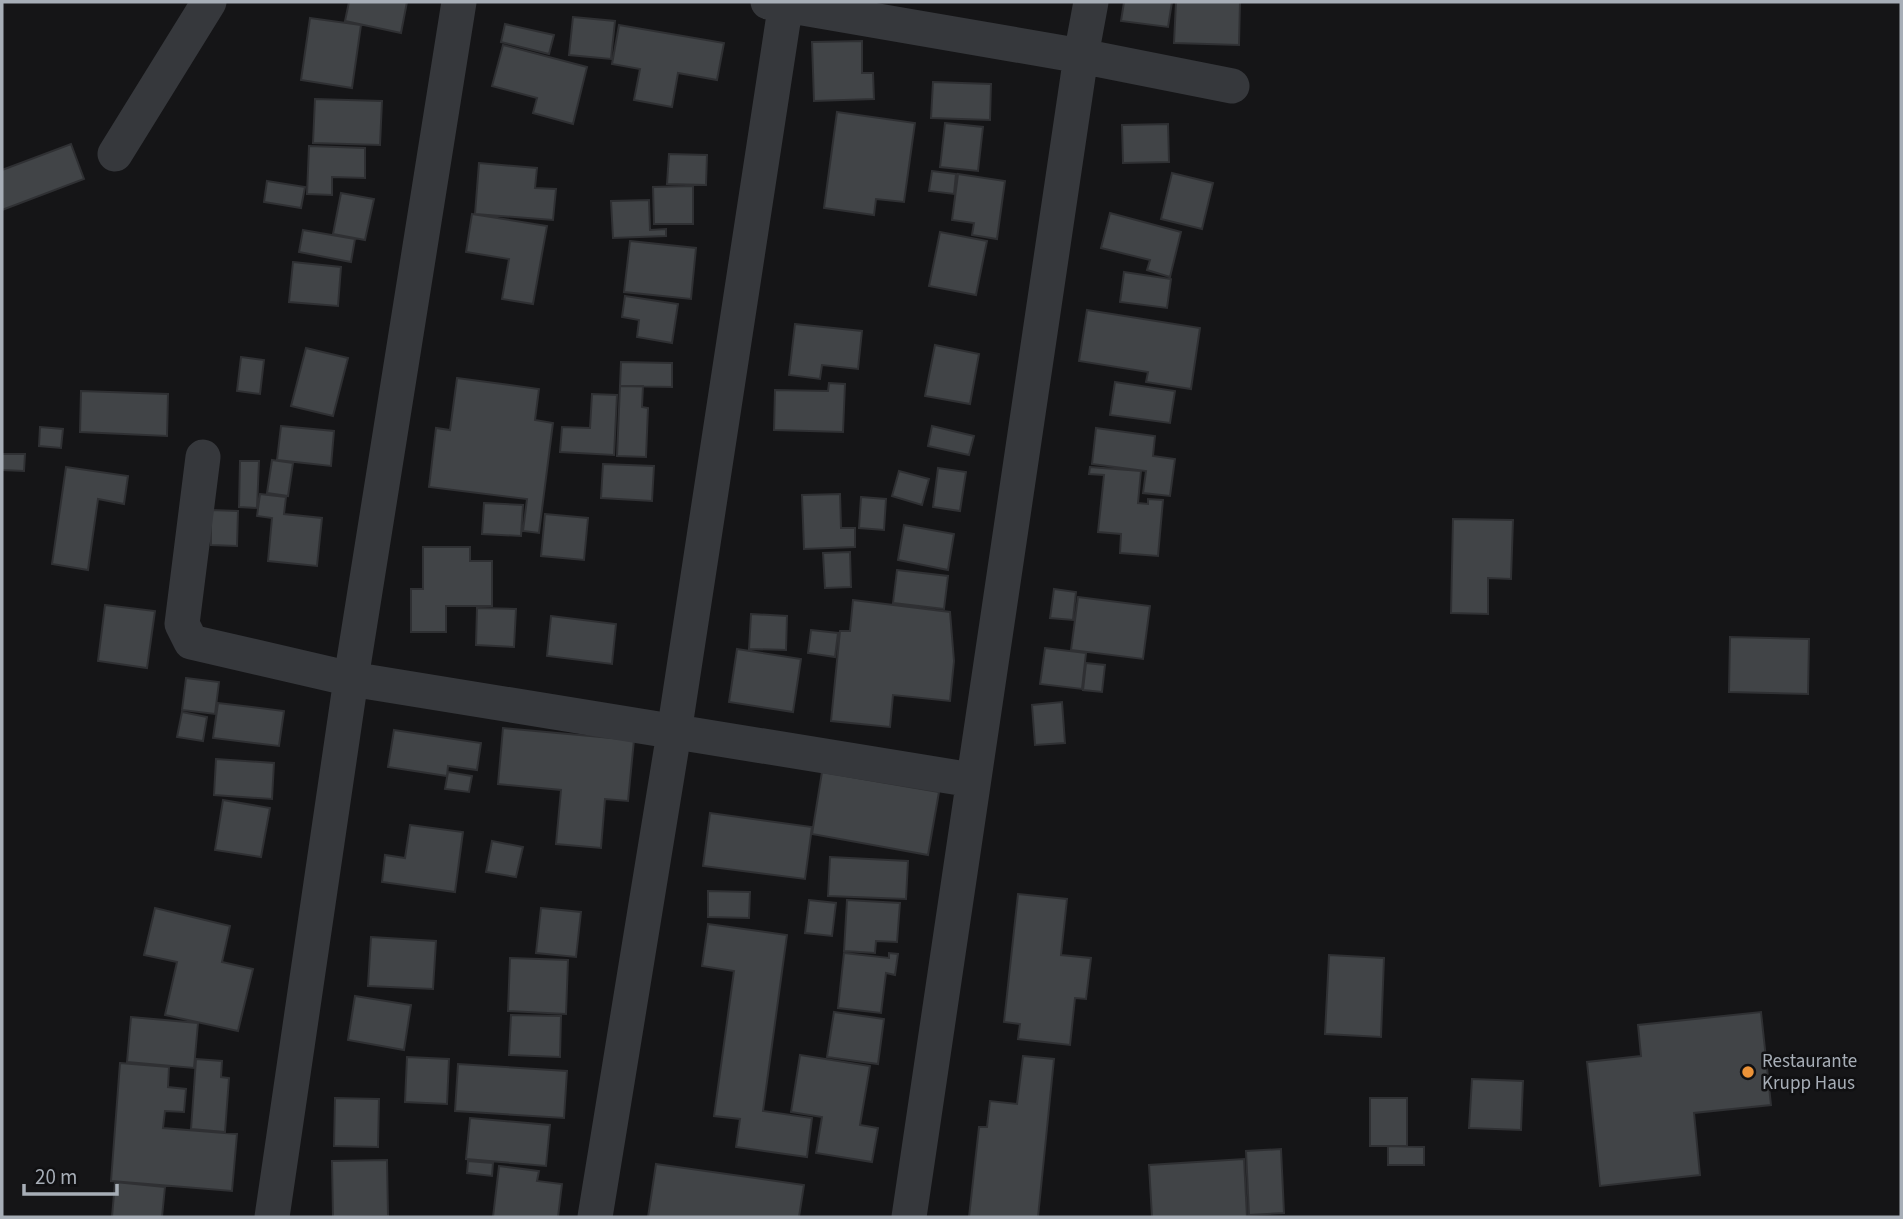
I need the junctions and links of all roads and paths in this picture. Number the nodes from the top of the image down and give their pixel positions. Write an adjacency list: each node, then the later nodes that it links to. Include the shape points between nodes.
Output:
1 (209, 2): 7 (street)
2 (459, 2): 9 (street)
3 (1091, 2): 5 (street)
4 (780, 3): 5 (street); 10 (street)
5 (1081, 56): 6 (street); 11 (street)
6 (1232, 86)
7 (115, 154)
8 (203, 457): 9 (street, via 181,624 191,642)
9 (351, 679): 10 (street); 12 (street)
10 (674, 733): 11 (street); 13 (street)
11 (972, 780): 14 (street)
12 (272, 1217)
13 (595, 1217)
14 (909, 1217)

